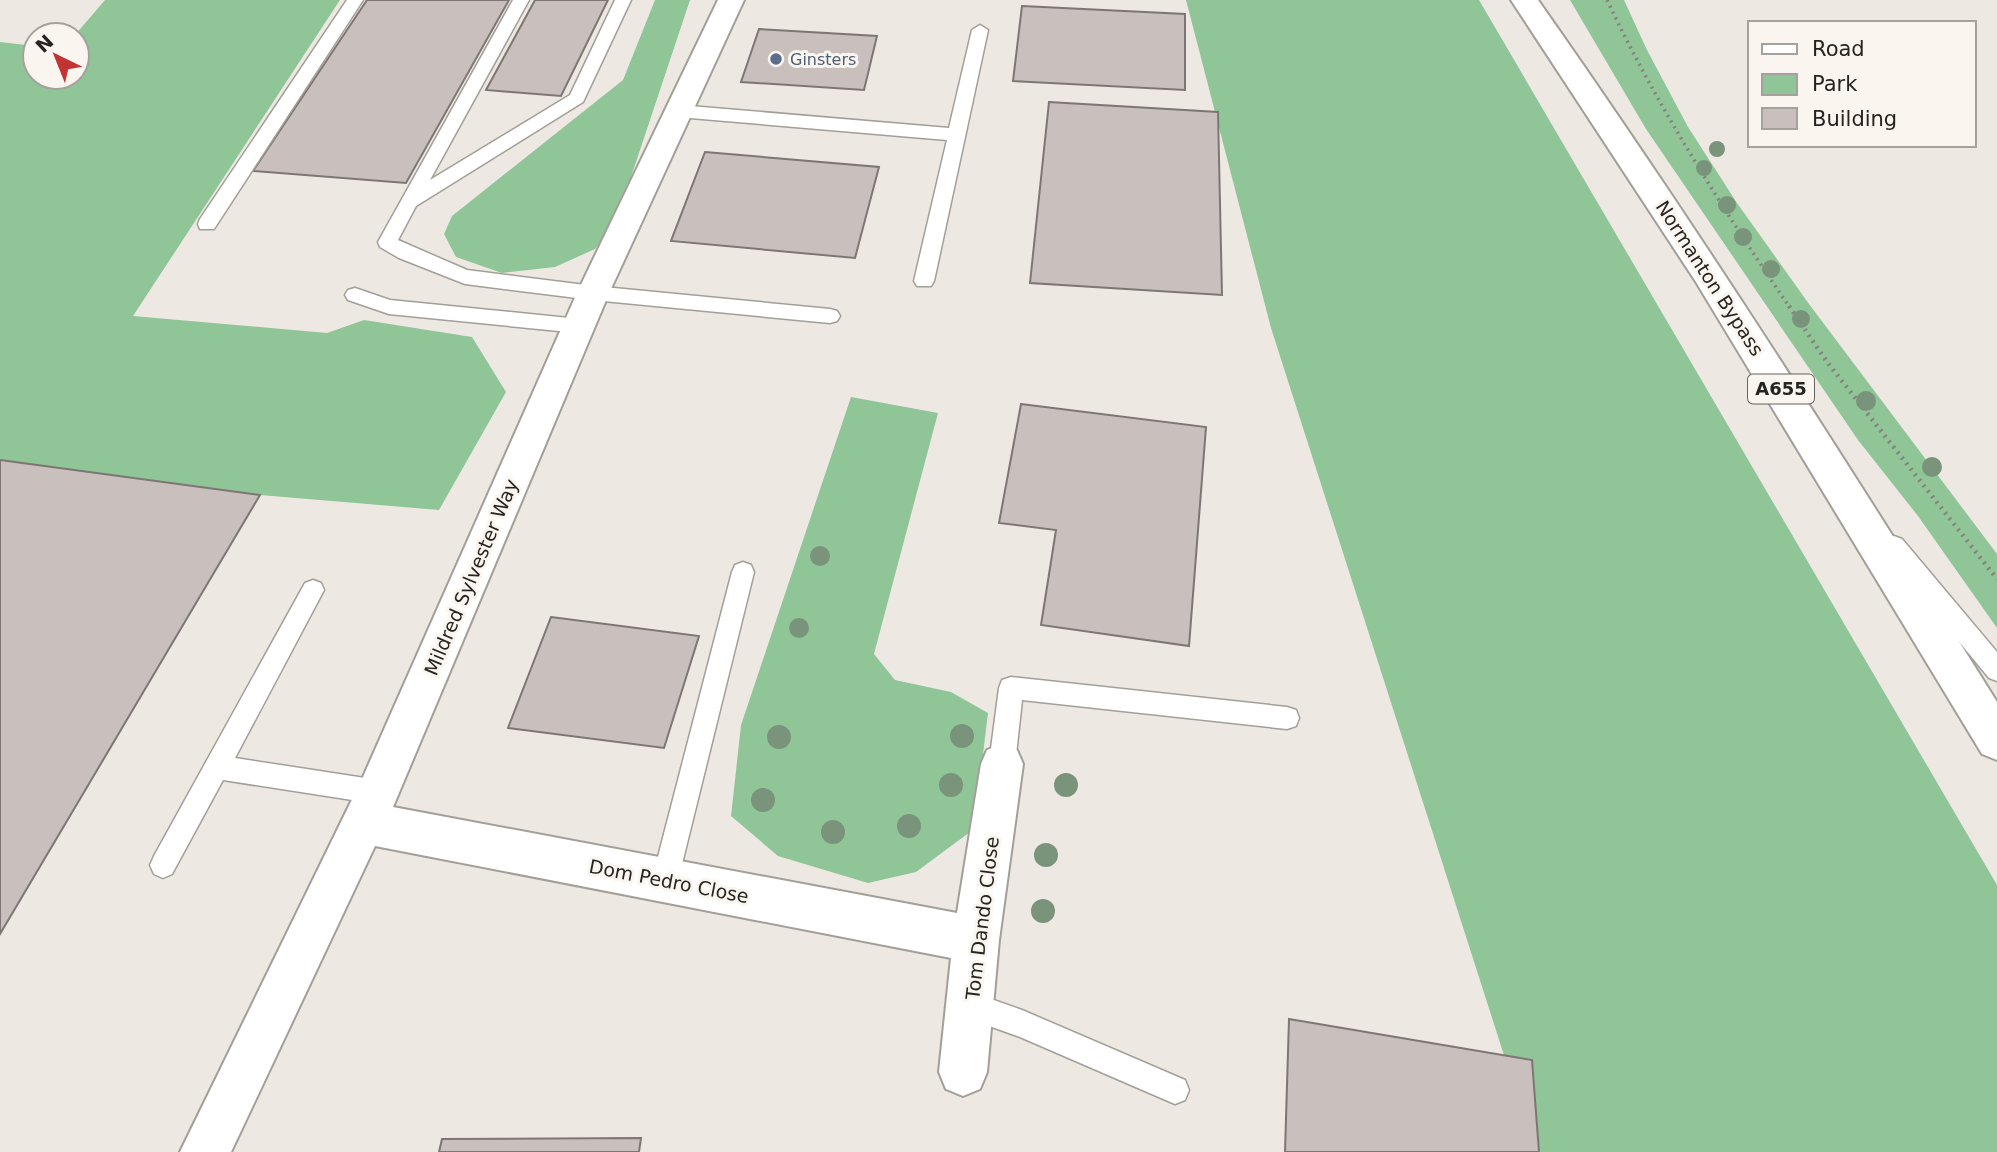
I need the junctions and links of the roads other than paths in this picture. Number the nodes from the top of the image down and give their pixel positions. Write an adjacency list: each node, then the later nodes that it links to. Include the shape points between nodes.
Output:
1 (355, 0): 10 (lane)
2 (521, 0): 9 (lane)
3 (623, 0): 9 (lane, via 576,98)
4 (731, 0): 7 (street, Mildred Sylvester Way)
5 (1524, 0): 15 (street, Normanton Bypass / A655, via 1666,208)
6 (980, 30): 8 (lane)
7 (678, 111): 8 (lane); 13 (street, Mildred Sylvester Way)
8 (958, 135): 11 (lane)
9 (408, 202): 13 (lane, via 387,242 465,276)
10 (207, 224)
11 (924, 281)
12 (355, 295): 13 (lane, via 389,307)
13 (586, 309): 14 (lane); 23 (street, Mildred Sylvester Way)
14 (830, 316)
15 (1834, 473): 18 (lane); 20 (street, Normanton Bypass / A655)
16 (743, 572): 25 (lane)
17 (313, 590): 22 (lane)
18 (1997, 670)
19 (1287, 718): 21 (lane, via 1011,688)
20 (1997, 740)
21 (1002, 764): 26 (street, Tom Dando Close)
22 (216, 767): 23 (lane); 24 (lane)
23 (370, 807): 25 (street, Dom Pedro Close); 30 (street, Mildred Sylvester Way)
24 (163, 865)
25 (665, 880): 26 (street, Dom Pedro Close)
26 (976, 940): 27 (street, Tom Dando Close)
27 (971, 1006): 28 (street, Tom Dando Close); 29 (lane)
28 (963, 1072)
29 (1175, 1090)
30 (205, 1152)

